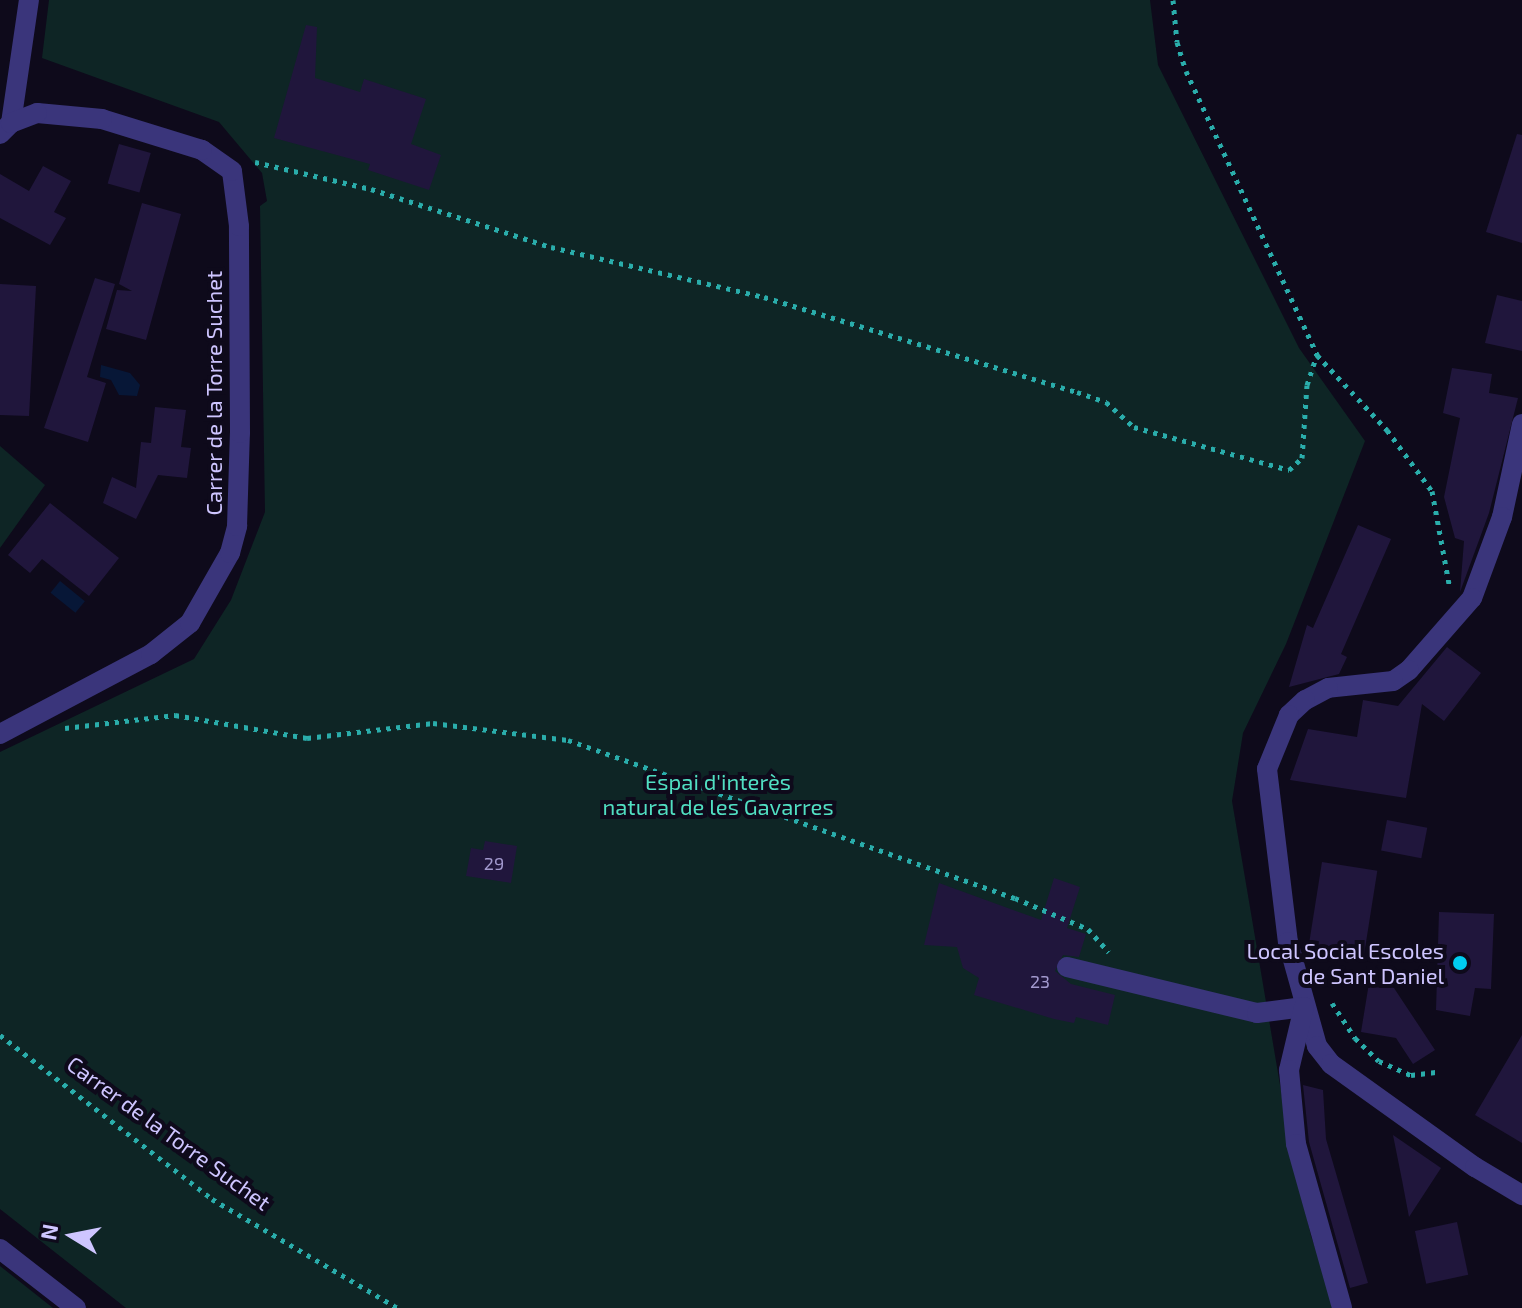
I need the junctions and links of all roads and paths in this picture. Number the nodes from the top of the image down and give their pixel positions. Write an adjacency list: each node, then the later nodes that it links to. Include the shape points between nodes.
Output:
1 (29, 0): 3 (street)
2 (1173, 0): 5 (path, via 1186,71)
3 (6, 128): 4 (street, via 37,113 102,119)
4 (240, 166): 5 (path, via 371,189 551,247 764,297 1077,392 1106,402 1134,427 1289,470 1302,458 1307,385); 8 (street, Carrer de la Torre Suchet, via 240,433 237,526 230,553 210,594 171,641)
5 (1317, 355): 7 (path, via 1387,430 1432,491 1442,525)
6 (1522, 424): 7 (street, via 1486,567 1472,598)
7 (1451, 624): 12 (street, via 1393,681 1328,688 1305,700 1289,715 1275,742 1267,769 1269,807 1288,942)
8 (51, 707): 9 (street, Carrer de la Torre Suchet); 11 (path, via 52,721 59,727 80,730 175,715 307,738 433,723 568,740 1088,929 1110,952)
9 (0, 734)
10 (1067, 967): 11 (street)
11 (1113, 980): 12 (street, via 1257,1013)
12 (1303, 1000): 14 (path, via 1330,1002 1379,1061 1411,1075); 15 (street, via 1317,1046 1331,1064); 19 (street, via 1289,1070 1296,1144)
13 (0, 1035): 18 (path, Carrer de la Torre Suchet, via 212,1199)
14 (1436, 1072)
15 (1522, 1195)
16 (0, 1249): 17 (street)
17 (76, 1308)
18 (398, 1308)
19 (1342, 1308)

